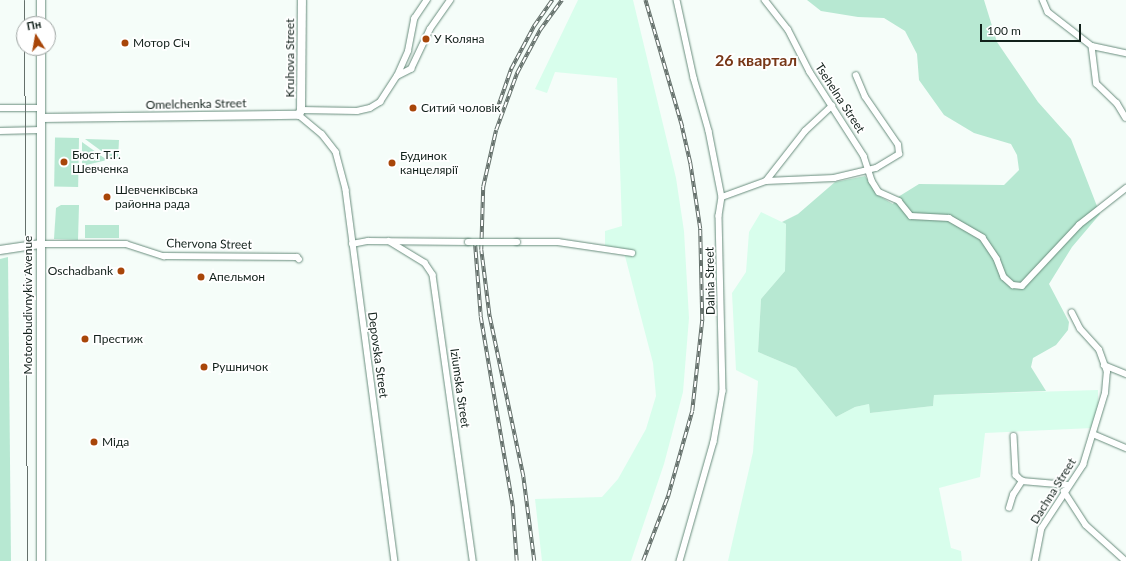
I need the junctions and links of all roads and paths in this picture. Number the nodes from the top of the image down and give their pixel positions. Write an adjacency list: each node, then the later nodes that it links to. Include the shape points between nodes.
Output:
1 (41, 0): 8 (street)
2 (302, 0): 17 (street, Kruhova Street)
3 (427, 0): 12 (street, via 414,19 406,55)
4 (450, 0): 12 (street, via 430,29 411,70)
5 (677, 0): 25 (street, Dalnia Street, via 709,131)
6 (765, 0): 14 (street, Tsehelna Street, via 788,28 810,72)
7 (1043, 0): 9 (street, via 1048,12)
8 (41, 16)
9 (1092, 46): 10 (street); 19 (street, via 1097,84 1118,103)
10 (1126, 53)
11 (41, 56): 16 (street, Motorobudivnykiv Avenue)
12 (397, 76): 17 (street, via 380,102 370,108 357,111)
13 (856, 76): 22 (street, via 860,89 900,150 899,154 883,165)
14 (832, 106): 22 (street, Tsehelna Street, via 864,156); 23 (street, via 805,131)
15 (0, 108): 16 (street)
16 (41, 108): 18 (street, Motorobudivnykiv Avenue)
17 (300, 112): 18 (street, Omelchenka Street); 28 (street, Depovska Street, via 336,152 346,190)
18 (42, 118): 20 (street, Motorobudivnykiv Avenue)
19 (1126, 118)
20 (41, 130): 21 (street); 27 (street, Motorobudivnykiv Avenue)
21 (0, 131)
22 (868, 171): 23 (street, via 834,178); 24 (street, Tsehelna Street, via 879,192 899,201 911,216 949,218 983,238 997,259 1004,277 1013,285 1022,286 1079,225)
23 (766, 181): 25 (street)
24 (1126, 188)
25 (722, 198): 45 (street, Dalnia Street, via 719,216 723,391 714,442)
26 (389, 241): 28 (street); 30 (street, bridge, via 558,242); 44 (street, Iziumska Street, via 425,263 434,275)
27 (40, 244): 29 (street, Chervona Street); 31 (street, Chervona Street, via 126,244 164,256); 42 (street, Motorobudivnykiv Avenue)
28 (352, 244): 43 (street, Depovska Street)
29 (0, 250)
30 (632, 253)
31 (299, 259)
32 (1072, 312): 33 (street, via 1080,329 1098,350)
33 (1104, 365): 34 (street); 35 (street, via 1107,372 1106,393)
34 (1126, 374)
35 (1093, 434): 37 (street); 39 (street, Dachna Street, via 1083,465)
36 (1014, 436): 38 (street, via 1016,475)
37 (1126, 448)
38 (1022, 481): 39 (street); 41 (street, via 1013,495)
39 (1068, 485): 40 (street, Dachna Street)
40 (1064, 491): 46 (street, Dachna Street, via 1041,529); 47 (street, via 1086,525)
41 (1009, 508)
42 (41, 561)
43 (395, 561)
44 (473, 561)
45 (680, 561)
46 (1035, 561)
47 (1126, 561)

